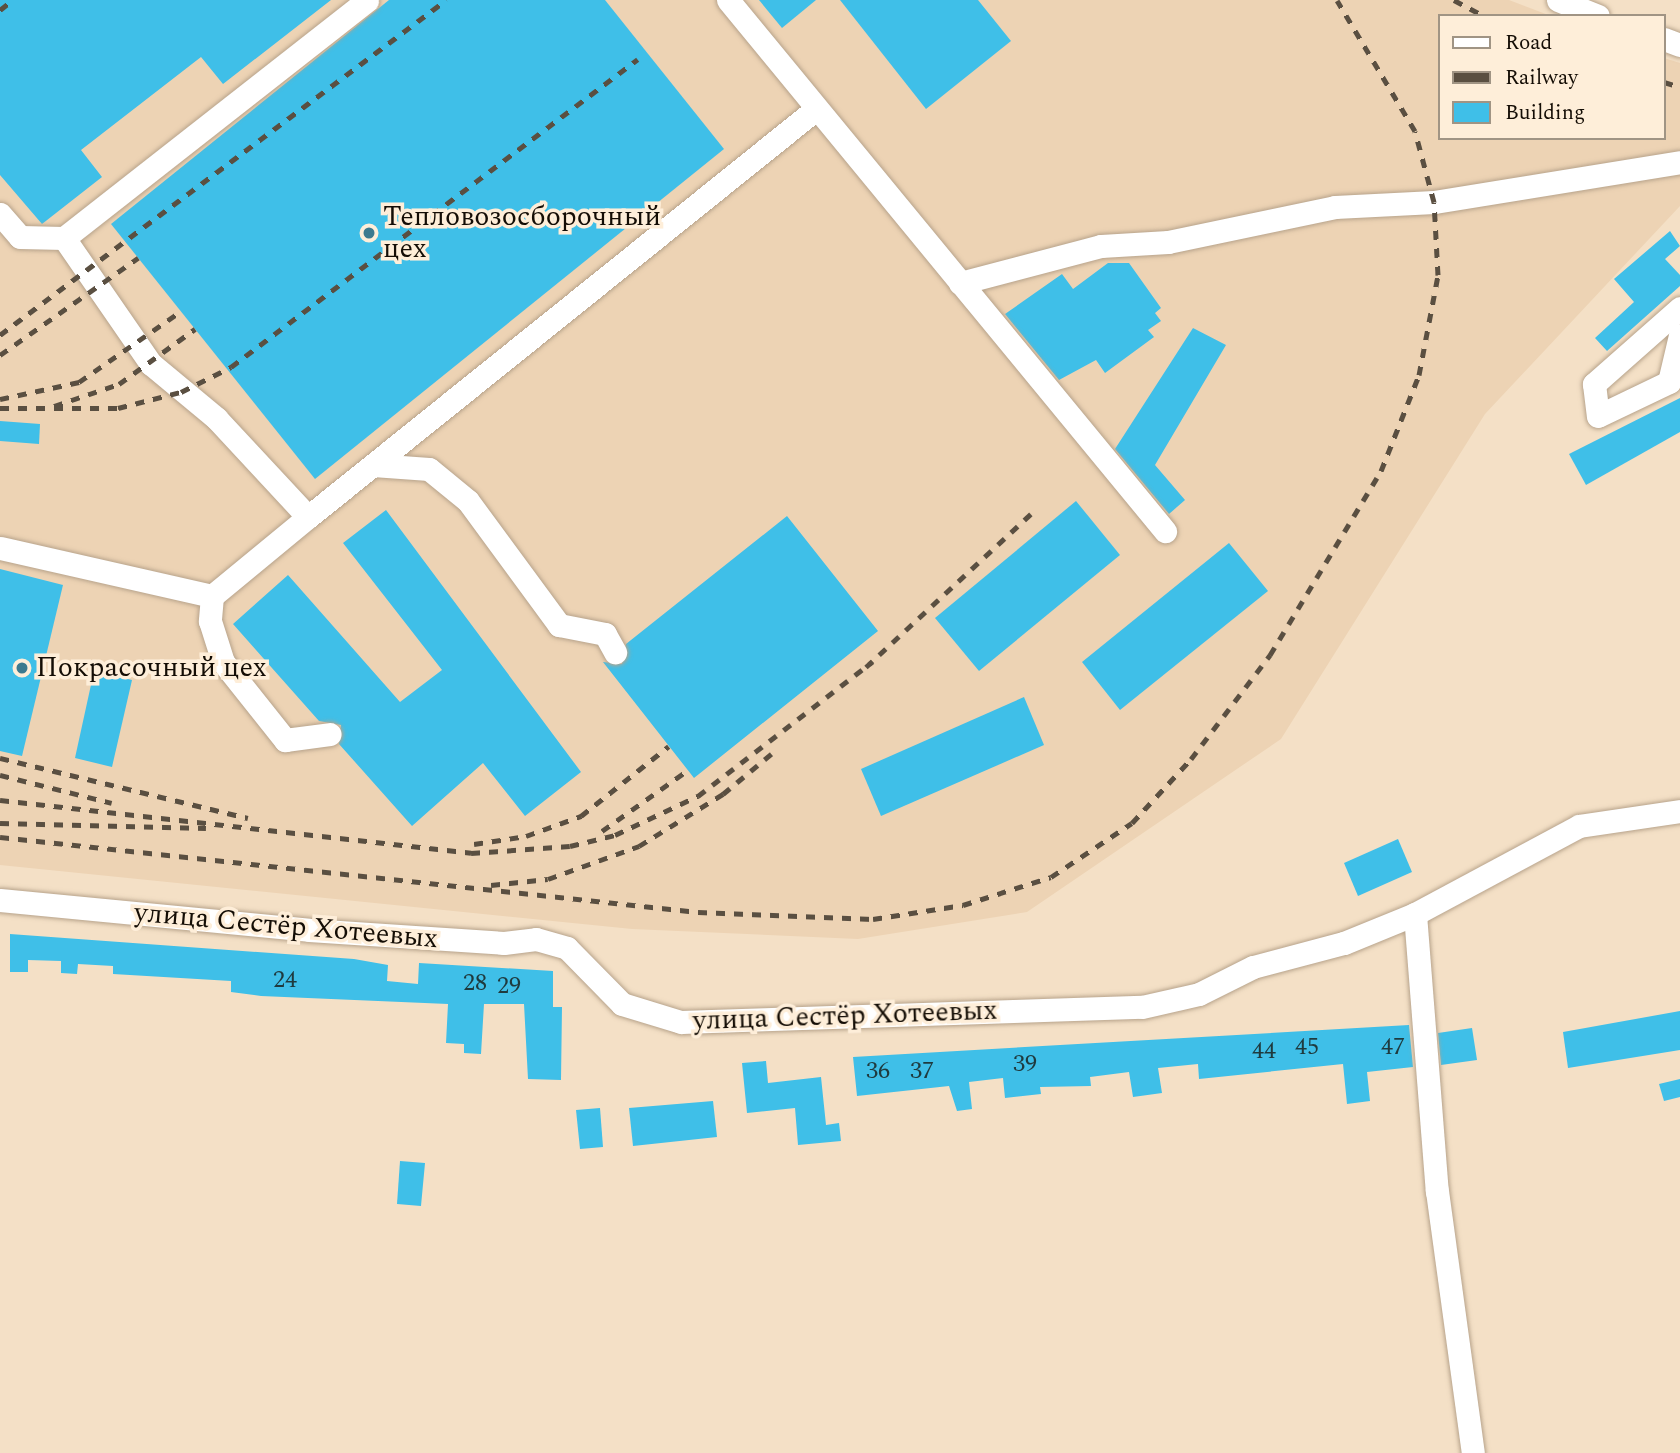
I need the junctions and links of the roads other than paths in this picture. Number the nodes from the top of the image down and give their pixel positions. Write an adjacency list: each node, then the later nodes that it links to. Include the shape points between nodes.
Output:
1 (366, 0): 8 (street)
2 (728, 0): 5 (street)
3 (1558, 0): 4 (street)
4 (1593, 14)
5 (816, 109): 9 (street); 12 (street)
6 (1680, 162): 9 (street, via 1434,202 1335,207 1168,242 1101,246)
7 (0, 214): 8 (street, via 20,237)
8 (64, 238): 13 (street, via 151,364 216,418)
9 (960, 283): 14 (street)
10 (1680, 308): 11 (street, via 1594,384 1598,416 1624,409 1669,382)
11 (1680, 335)
12 (373, 465): 13 (street); 17 (street, via 429,468 468,500 559,625 605,634)
13 (309, 517): 16 (street)
14 (1165, 531)
15 (0, 548): 16 (street)
16 (212, 596): 18 (street, via 210,621 223,662 285,740)
17 (615, 652)
18 (330, 733)
19 (1680, 811): 21 (street, улица Сестёр Хотеевых, via 1579,826)
20 (0, 900): 21 (street, улица Сестёр Хотеевых, via 323,931 504,943 536,939 567,948 622,1004 681,1022 1142,1007 1199,994 1253,967 1344,943)
21 (1415, 915): 22 (street, via 1437,1191)
22 (1473, 1453)

